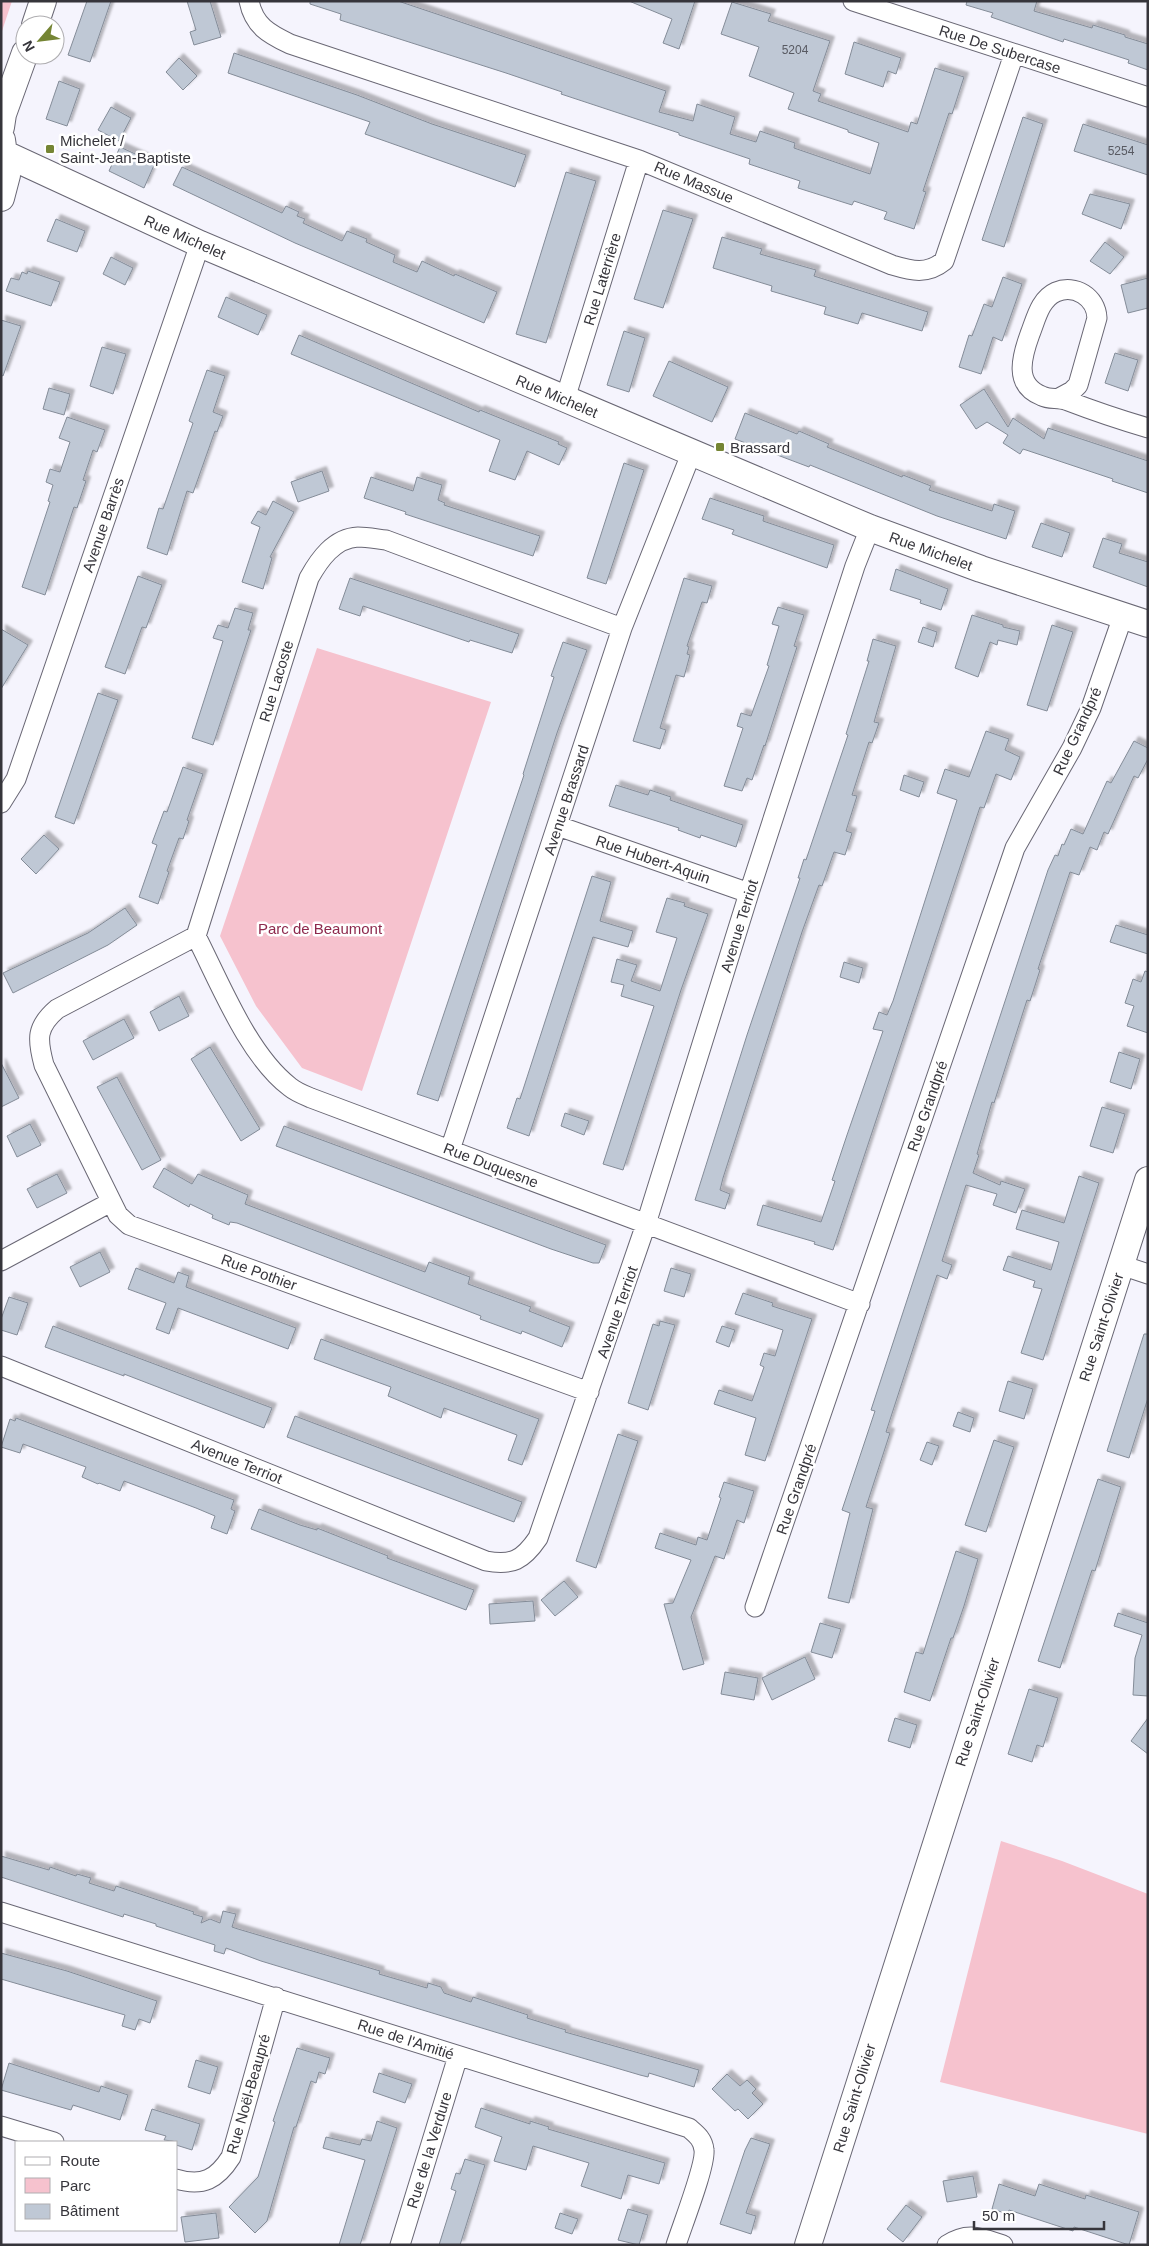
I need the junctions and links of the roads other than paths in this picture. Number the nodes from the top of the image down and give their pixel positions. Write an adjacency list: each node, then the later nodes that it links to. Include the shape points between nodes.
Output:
1 (43, 1): 4 (street)
2 (249, 1): 10 (street, Rue Massue, via 252,14 268,33 290,44)
3 (853, 1): 5 (street, Rue De Subercase)
4 (38, 15)
5 (1014, 54): 7 (street, Rue De Subercase); 10 (street, Rue Massue, via 944,261 928,271 913,272 892,265)
6 (21, 65): 8 (street)
7 (1148, 97)
8 (1, 127)
9 (2, 148): 11 (street, via 7,175); 12 (street, Rue Michelet)
10 (639, 160): 14 (street, Rue Laterrière)
11 (1, 198)
12 (200, 244): 14 (street, Rue Michelet); 21 (street, Avenue Barrès, via 16,779)
13 (1059, 398): 13 (street, via 1078,386 1097,318 1090,300 1069,289 1050,296 1040,307 1021,364 1024,379 1033,391 1042,397); 15 (street)
14 (565, 399): 16 (street, Rue Michelet)
15 (1148, 428)
16 (691, 454): 17 (street, Rue Michelet); 20 (street, Avenue Brassard)
17 (870, 528): 18 (street, Rue Michelet); 23 (street, Avenue Terriot)
18 (1123, 616): 19 (street, Rue Michelet); 32 (street, Rue Grandpré, via 1087,716 1015,848)
19 (1148, 624)
20 (622, 628): 22 (street, Avenue Brassard); 24 (street, Rue Lacoste, via 386,540 356,537 325,552 309,578)
21 (1, 803)
22 (558, 826): 23 (street, Rue Hubert-Aquin); 25 (street, Avenue Brassard)
23 (749, 893): 28 (street, Avenue Terriot)
24 (196, 936): 25 (street, Rue Duquesne, via 249,1039 290,1087 311,1098); 27 (street, Rue Pothier, via 58,1009 46,1019 39,1034 44,1065)
25 (450, 1150): 28 (street, Rue Duquesne)
26 (1148, 1180): 30 (street, Rue Saint-Olivier)
27 (111, 1202): 29 (street); 34 (street, Rue Pothier, via 129,1225)
28 (646, 1224): 32 (street, Rue Duquesne); 34 (street, Avenue Terriot)
29 (1, 1261)
30 (1121, 1265): 31 (street); 44 (street, Rue Saint-Olivier)
31 (1148, 1274)
32 (860, 1304): 35 (street, Rue Grandpré)
33 (1, 1366): 34 (street, Avenue Terriot, via 486,1561 502,1564 529,1551 538,1538)
34 (589, 1392)
35 (755, 1607)
36 (1, 1912): 37 (street, Rue de l'Amitié)
37 (276, 1997): 38 (street, Rue de l'Amitié); 41 (street, Rue Noël-Beaupré, via 231,2156 215,2178 202,2182)
38 (458, 2056): 42 (street, Rue de la Verdure); 43 (street, Rue de l'Amitié, via 673,2122 689,2128 700,2137 704,2151 700,2170)
39 (1, 2126): 40 (street)
40 (51, 2141)
41 (178, 2180)
42 (400, 2245)
43 (676, 2245)
44 (808, 2245)
45 (947, 2245): 46 (street, via 969,2235)
46 (1003, 2245)

